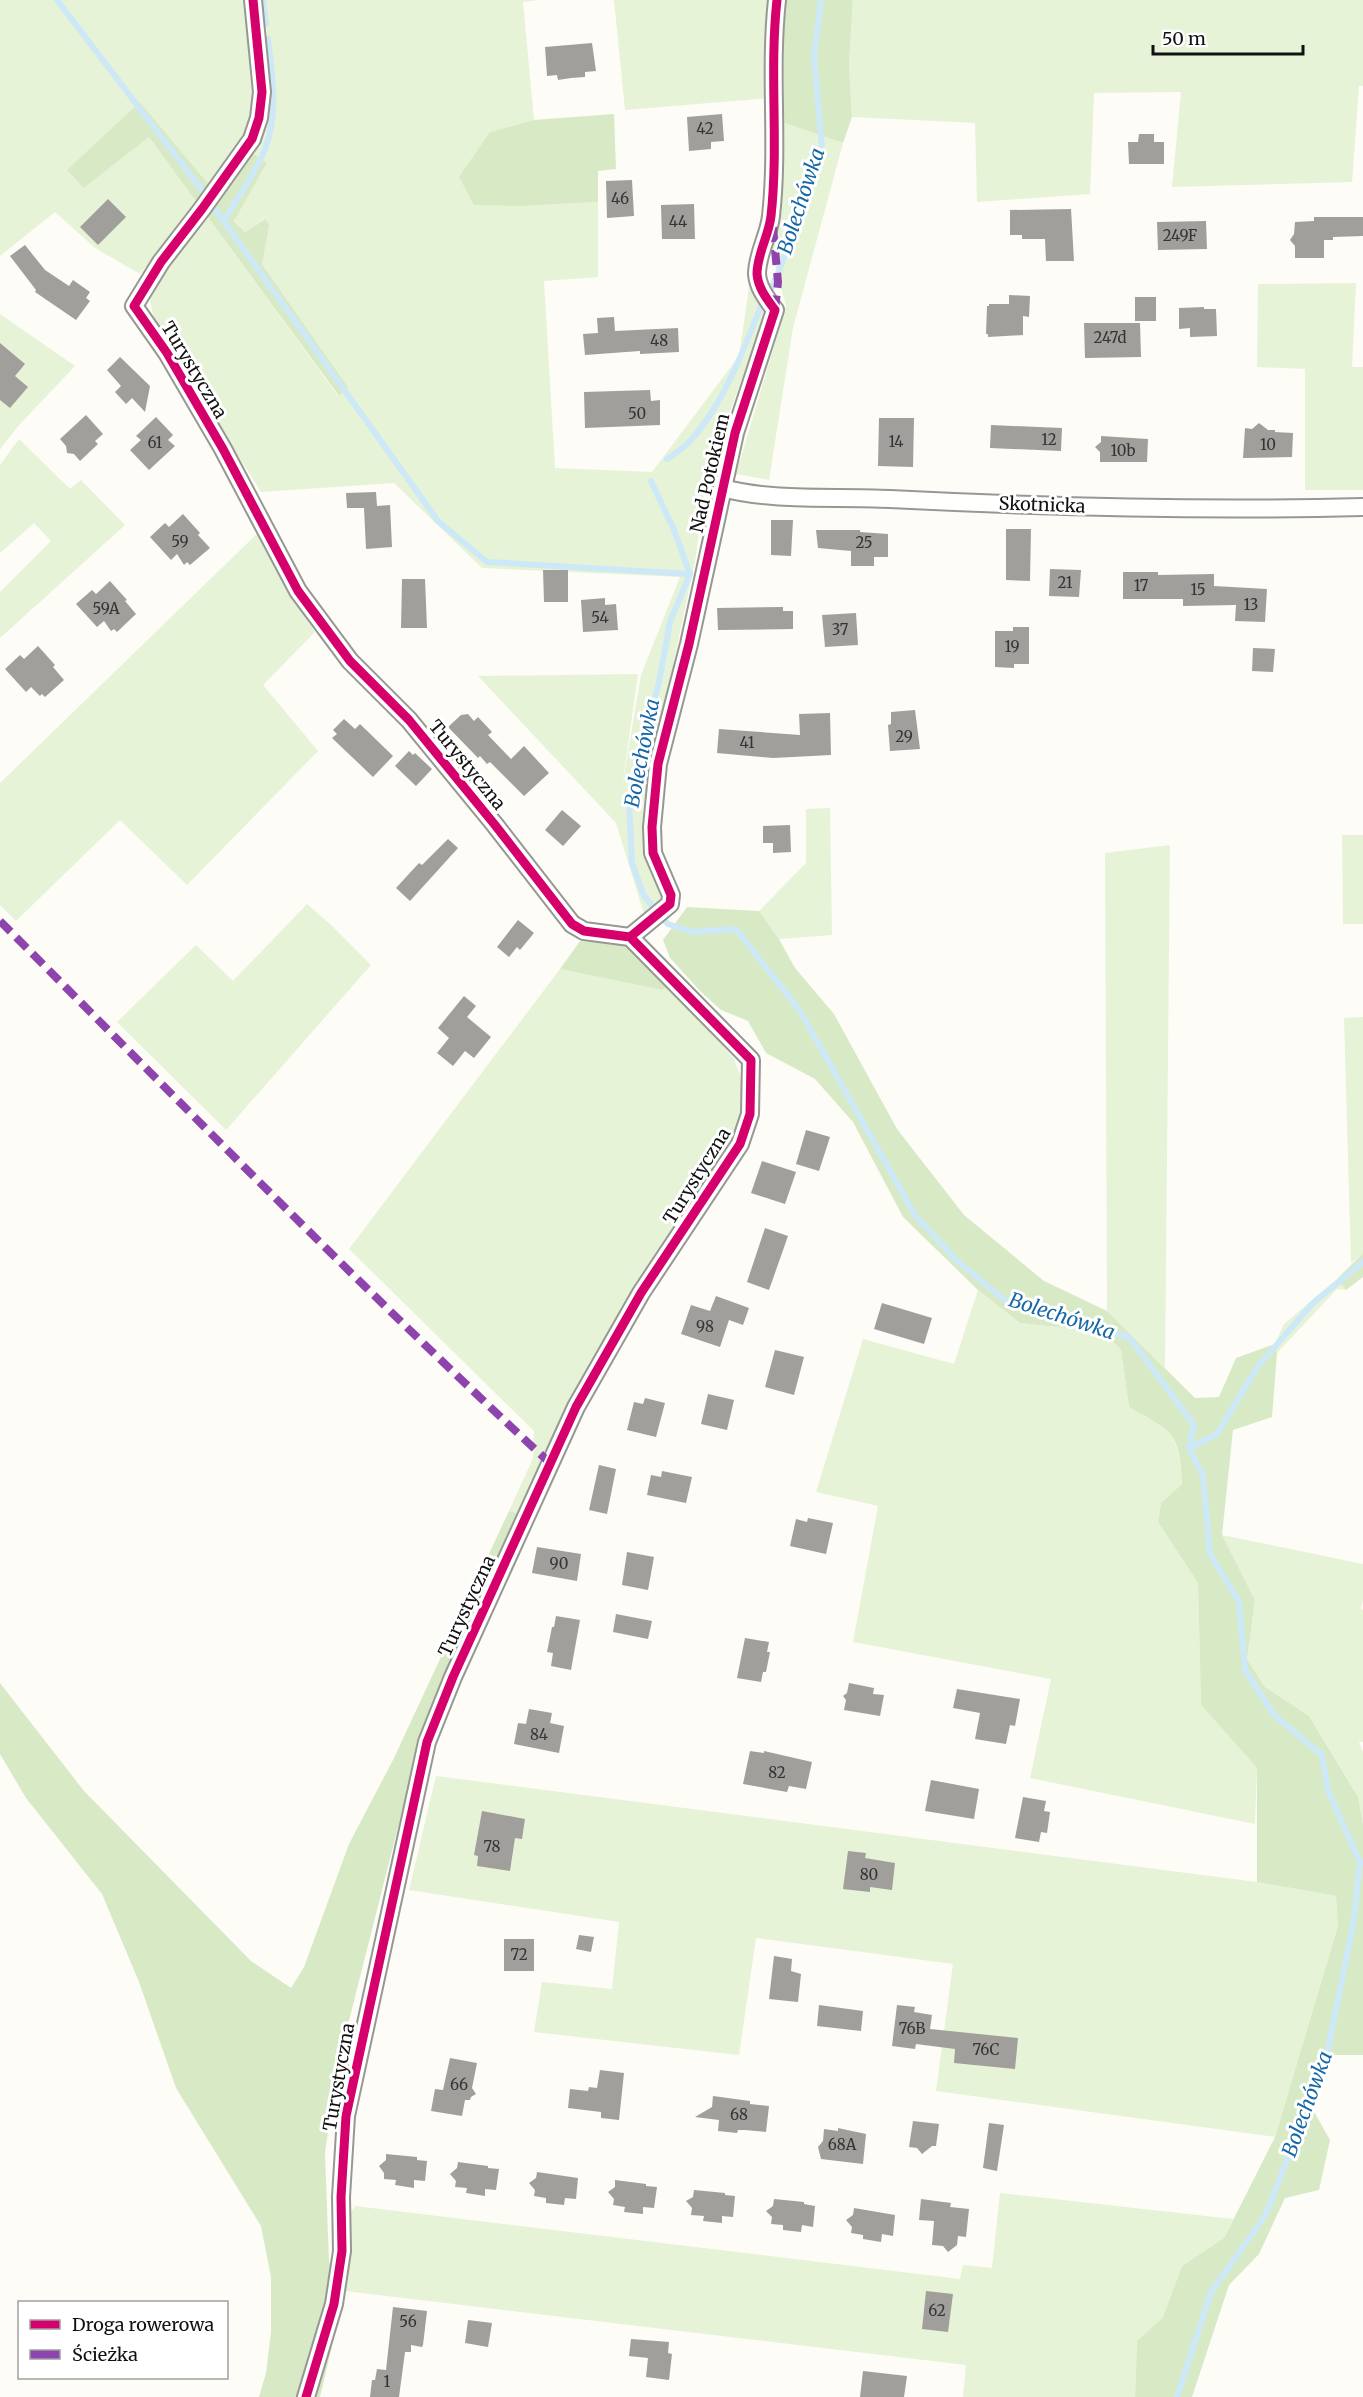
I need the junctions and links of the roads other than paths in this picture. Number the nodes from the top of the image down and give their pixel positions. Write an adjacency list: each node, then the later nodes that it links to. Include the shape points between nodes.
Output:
1 (253, 0): 5 (street, Turystyczna, via 262,92 252,139 161,262 134,306 167,353 223,449 298,591 350,661 409,720 572,924 584,931)
2 (777, 0): 3 (street, Nad Potokiem, via 771,218 757,273 759,285 775,310 735,433)
3 (722, 488): 4 (street, Skotnicka, via 750,495 1058,506 1233,510); 5 (street, Nad Potokiem, via 689,644 658,764 653,853 671,894 670,904)
4 (1363, 507)
5 (630, 937): 6 (street, Turystyczna, via 751,1060 750,1114 740,1144 641,1293 576,1407 453,1677 428,1742 346,2116 342,2251 334,2304)
6 (306, 2397)

